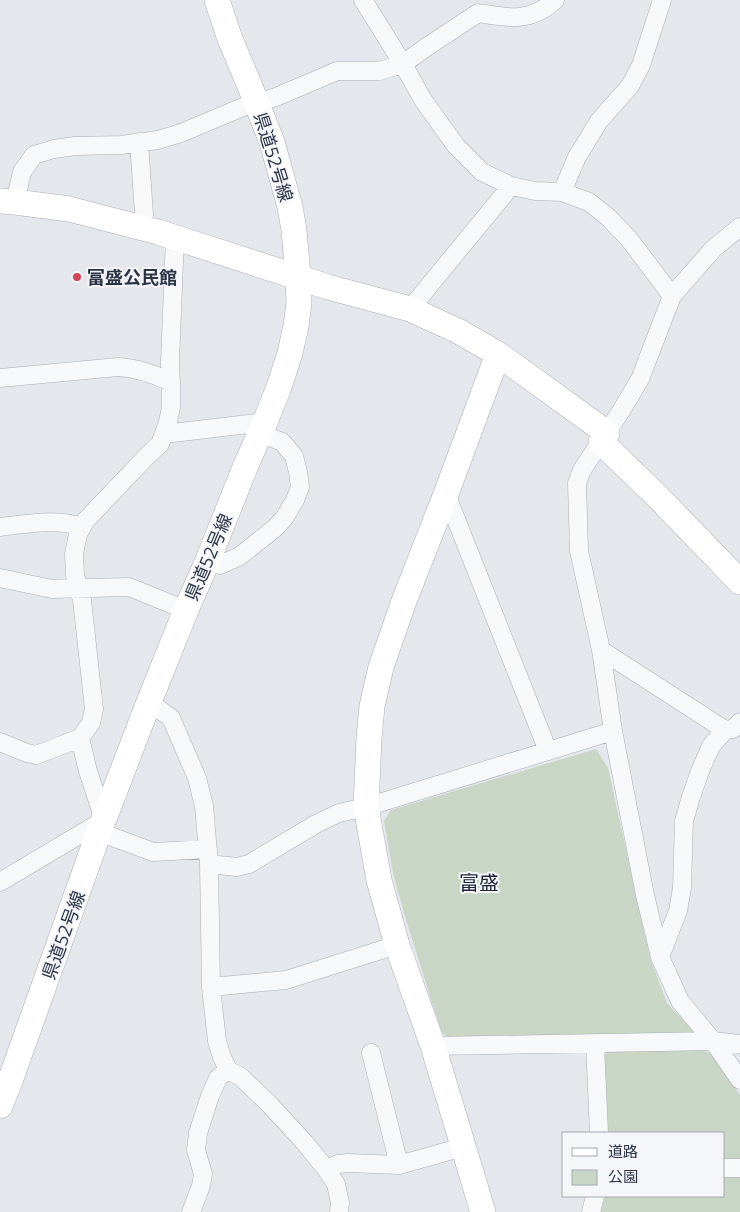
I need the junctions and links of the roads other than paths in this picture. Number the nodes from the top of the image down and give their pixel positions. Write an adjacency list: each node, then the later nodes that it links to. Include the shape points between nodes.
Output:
1 (217, 0): 7 (street, 県道52号線)
2 (363, 0): 6 (street)
3 (555, 0): 5 (street, via 539,12 521,18 502,18)
4 (662, 0): 10 (street, via 634,79 599,122 577,157)
5 (472, 7): 6 (street)
6 (402, 64): 7 (street, via 379,71 337,71); 9 (street, via 456,146 482,172)
7 (257, 103): 8 (street, via 180,133); 15 (street, 県道52号線, via 272,142 290,207)
8 (139, 142): 11 (street, via 54,148 34,155); 13 (street)
9 (511, 186): 10 (street); 17 (street)
10 (562, 192): 16 (street, via 589,202 608,217)
11 (7, 202): 13 (street, via 68,209)
12 (740, 227): 16 (street, via 713,249)
13 (144, 229): 14 (street)
14 (175, 237): 15 (street); 20 (street)
15 (298, 276): 17 (street); 21 (street, 県道52号線, via 299,303 290,353)
16 (672, 296): 23 (street, via 640,378)
17 (410, 310): 18 (street, via 458,331)
18 (498, 354): 23 (street); 24 (street)
19 (0, 378): 20 (street, via 118,367 133,368)
20 (171, 382): 22 (street, via 171,407)
21 (263, 427): 22 (street); 27 (street, 県道52号線); 27 (street, via 294,456 300,486 295,500 275,528 240,556 220,565)
22 (164, 434): 26 (street, via 160,444)
23 (604, 438): 29 (street); 32 (street, via 577,483 579,552)
24 (446, 494): 38 (street); 39 (street, via 381,667 372,706)
25 (0, 527): 26 (street, via 59,522)
26 (82, 527): 30 (street, via 74,554)
27 (208, 560): 31 (street, 県道52号線)
28 (0, 578): 30 (street, via 52,589)
29 (740, 582)
30 (79, 588): 31 (street, via 129,587); 36 (street, via 94,709 91,723)
31 (186, 610): 33 (street, 県道52号線)
32 (600, 650): 34 (street); 35 (street)
33 (149, 702): 40 (street, 県道52号線); 41 (street, via 171,718 197,778 204,806)
34 (732, 726): 44 (street, via 711,746 691,797 684,821 678,911)
35 (614, 731): 38 (street); 44 (street)
36 (80, 738): 37 (street, via 36,755); 40 (street)
37 (0, 742)
38 (548, 751): 39 (street)
39 (366, 808): 41 (street, via 339,813 316,824 250,864 237,867); 43 (street, via 379,880)
40 (102, 826): 41 (street, via 153,852); 42 (street); 53 (street, 県道52号線)
41 (208, 857): 45 (street)
42 (0, 882)
43 (397, 945): 45 (street, via 286,980); 49 (street)
44 (660, 957): 46 (street, via 680,1000)
45 (211, 987): 51 (street, via 216,1041)
46 (713, 1041): 47 (street); 48 (street); 52 (street)
47 (595, 1044): 49 (street); 54 (street)
48 (740, 1044)
49 (433, 1046): 55 (street)
50 (371, 1054): 56 (street)
51 (228, 1070): 59 (street, via 241,1077 270,1106); 61 (street, via 218,1078 198,1133 196,1150 203,1174)
52 (740, 1080)
53 (0, 1106)
54 (599, 1132)
55 (463, 1147): 56 (street); 63 (street)
56 (399, 1165): 59 (street, via 348,1163)
57 (725, 1168): 58 (street)
58 (740, 1168)
59 (326, 1169): 62 (street, via 336,1184)
60 (595, 1197): 64 (street)
61 (191, 1212)
62 (339, 1212)
63 (483, 1212)
64 (592, 1212)

